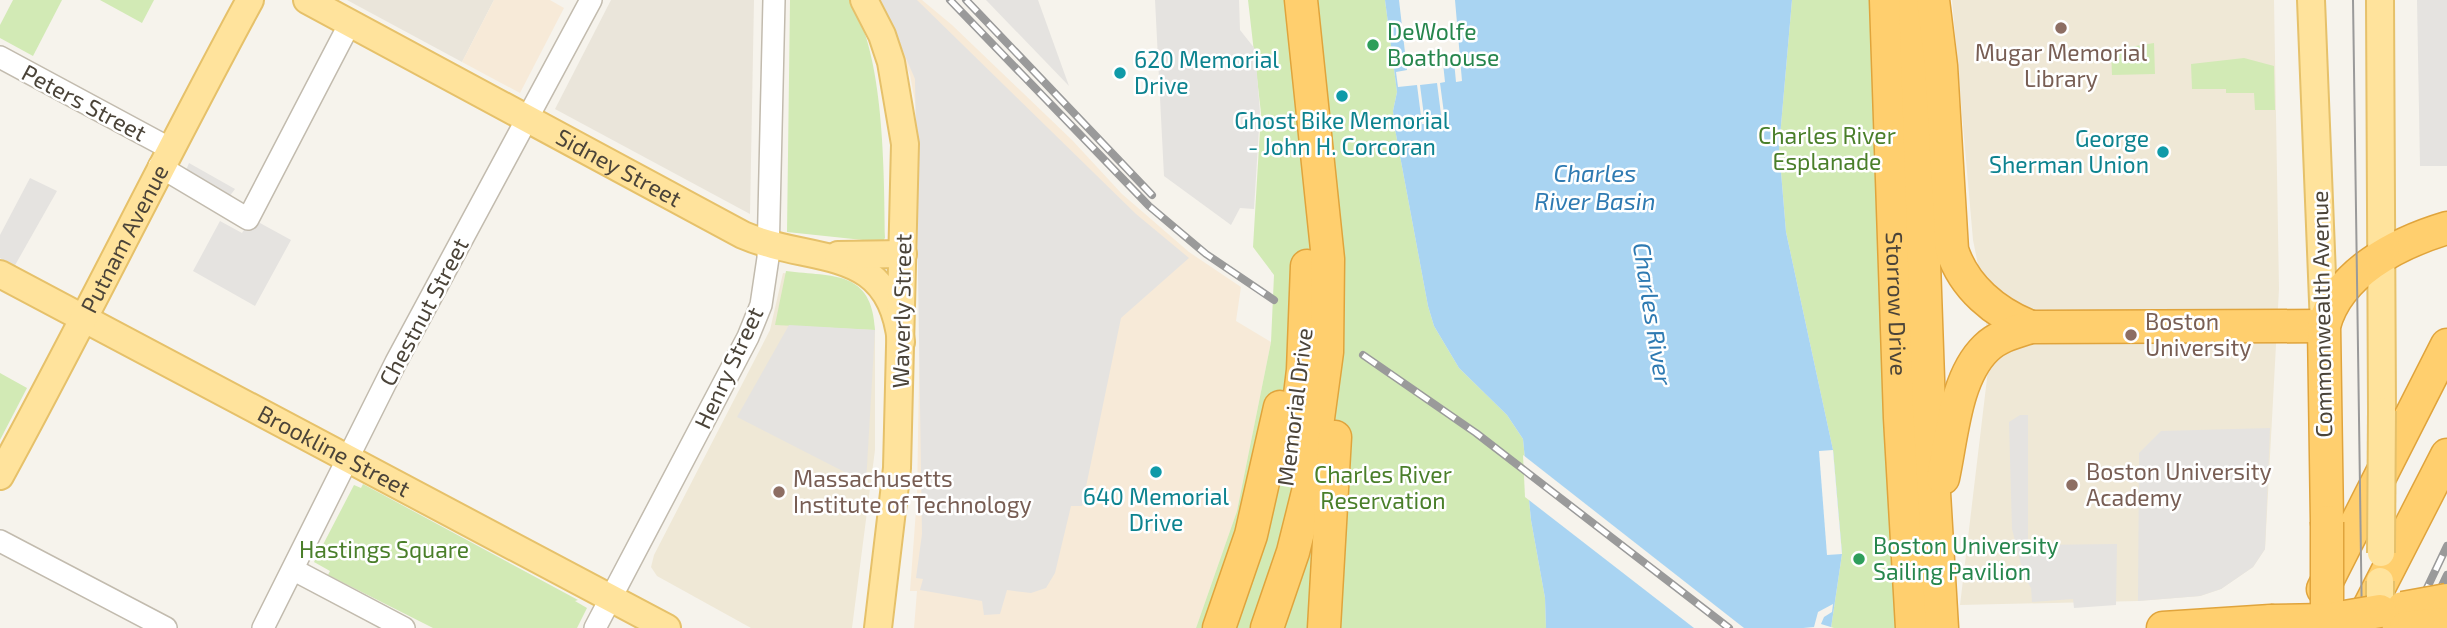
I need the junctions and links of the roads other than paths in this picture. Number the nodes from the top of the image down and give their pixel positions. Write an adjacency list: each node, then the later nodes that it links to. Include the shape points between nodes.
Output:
1 (250, 0): 15 (main road, Putnam Avenue)
2 (307, 0): 12 (main road, Sidney Street)
3 (591, 0): 14 (street, Chestnut Street)
4 (774, 0): 17 (street, Henry Street)
5 (864, 0): 18 (main road, Waverly Street, via 887,48 902,112)
6 (1301, 0): 21 (highway, Memorial Drive, via 1318,181)
7 (1886, 0): 38 (highway, Storrow Drive)
8 (1915, 0): 33 (highway, Storrow Drive)
9 (1933, 0): 23 (highway, via 1950,237 1960,269)
10 (2311, 0): 25 (main road, Commonwealth Avenue)
11 (2380, 0): 20 (main road)
12 (350, 23): 14 (main road, Sidney Street); 15 (street, Peters Street, via 248,219)
13 (0, 57): 15 (street, Peters Street)
14 (528, 119): 17 (main road, Sidney Street); 31 (street, Chestnut Street)
15 (164, 157): 24 (main road, Putnam Avenue)
16 (2447, 228): 20 (highway, via 2412,240)
17 (769, 245): 19 (main road, Sidney Street); 37 (street, Henry Street, via 761,304 748,337)
18 (903, 254): 19 (main road); 27 (main road, Waverly Street)
19 (826, 255): 27 (main road, Sidney Street, via 855,264 880,284 895,312)
20 (2383, 257): 25 (highway, via 2339,292); 41 (main road, bridge)
21 (1318, 259): 35 (highway, Memorial Drive); 48 (highway, via 1292,314 1266,477); 51 (highway, via 1343,322)
22 (0, 274): 24 (main road, Brookline Street)
23 (1985, 300): 26 (highway); 29 (highway)
24 (86, 319): 31 (main road, Brookline Street); 32 (main road, Putnam Avenue)
25 (2324, 326): 26 (highway); 40 (highway, Commonwealth Avenue, bridge, via 2327,522)
26 (2031, 327): 29 (highway, via 1986,348)
27 (901, 342): 47 (main road, Waverly Street, via 896,486)
28 (2447, 345): 40 (highway)
29 (1967, 379): 33 (highway)
30 (2447, 455): 41 (highway)
31 (346, 458): 36 (street, Chestnut Street); 37 (main road, Brookline Street)
32 (1, 473)
33 (1934, 516): 52 (highway, Storrow Drive)
34 (0, 541): 42 (street)
35 (1283, 549): 49 (highway, Memorial Drive); 50 (highway, Memorial Drive)
36 (294, 570): 43 (street, Chestnut Street); 44 (street)
37 (612, 598): 45 (street, Henry Street); 46 (main road, Brookline Street)
38 (1911, 619)
39 (2446, 619): 41 (highway, bridge)
40 (2319, 625): 41 (highway, bridge); 53 (highway, bridge, via 2271,621)
41 (2383, 625)
42 (166, 628)
43 (263, 628)
44 (404, 628)
45 (595, 628)
46 (667, 628)
47 (878, 628)
48 (1219, 628)
49 (1245, 628)
50 (1267, 628)
51 (1324, 628)
52 (1942, 628)
53 (2163, 628)

